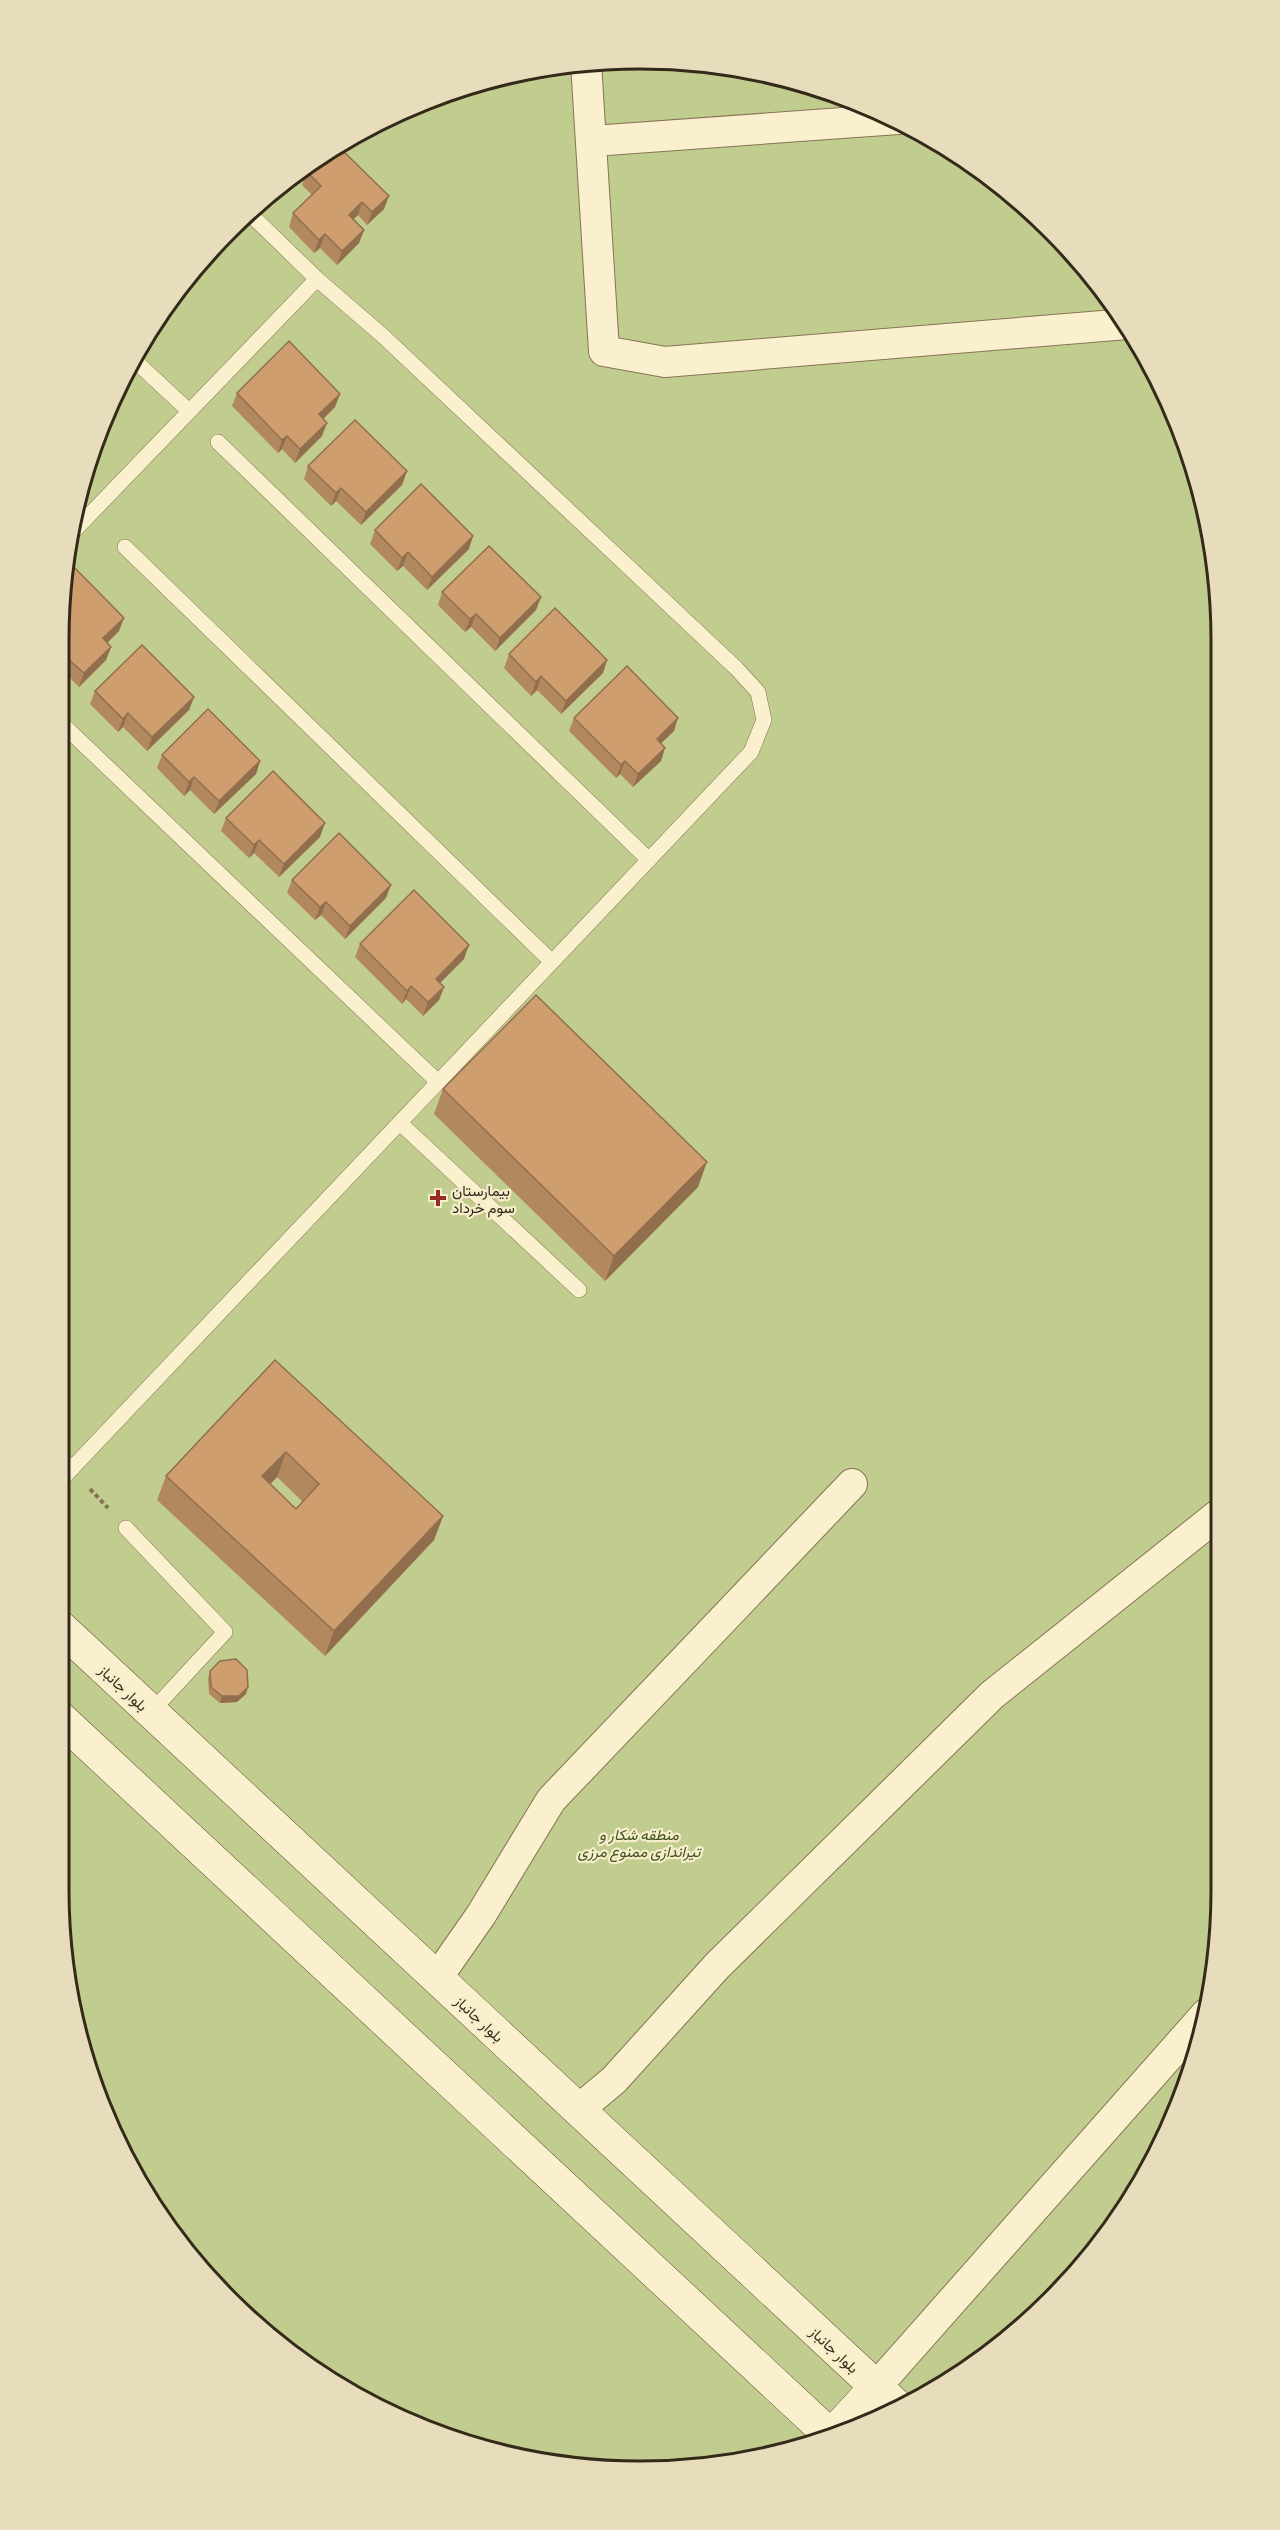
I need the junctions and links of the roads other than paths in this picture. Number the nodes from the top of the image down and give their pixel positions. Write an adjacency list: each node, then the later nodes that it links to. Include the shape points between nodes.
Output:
1 (587, 72): 3 (street)
2 (877, 121): 3 (street)
3 (592, 141): 6 (street, via 604,351 665,362)
4 (255, 219): 5 (lane)
5 (317, 279): 8 (lane); 13 (lane, via 392,344 758,692 764,720 751,752)
6 (1116, 325)
7 (139, 365): 8 (lane)
8 (189, 411): 10 (lane)
9 (218, 442): 13 (lane)
10 (81, 523)
11 (124, 548): 14 (lane)
12 (69, 731): 15 (lane)
13 (649, 860): 14 (lane)
14 (552, 962): 15 (lane)
15 (438, 1082): 16 (lane)
16 (400, 1123): 17 (lane); 19 (lane)
17 (579, 1290)
18 (69, 1466): 19 (lane)
19 (72, 1469): 20 (lane)
20 (69, 1472)
21 (852, 1484): 27 (street, via 551,1800 481,1915)
22 (1211, 1520): 29 (street, via 992,1695 717,1966 614,2080)
23 (126, 1528): 25 (lane, via 225,1632)
24 (69, 1635): 25 (main road, بلوار جانباز)
25 (151, 1712): 27 (main road, بلوار جانباز)
26 (69, 1726): 33 (main road)
27 (437, 1978): 29 (main road, بلوار جانباز)
28 (1194, 2027): 30 (street)
29 (578, 2110): 30 (main road, بلوار جانباز)
30 (876, 2387): 31 (main road, بلوار جانباز); 32 (main road)
31 (893, 2402)
32 (843, 2424)
33 (823, 2431)

